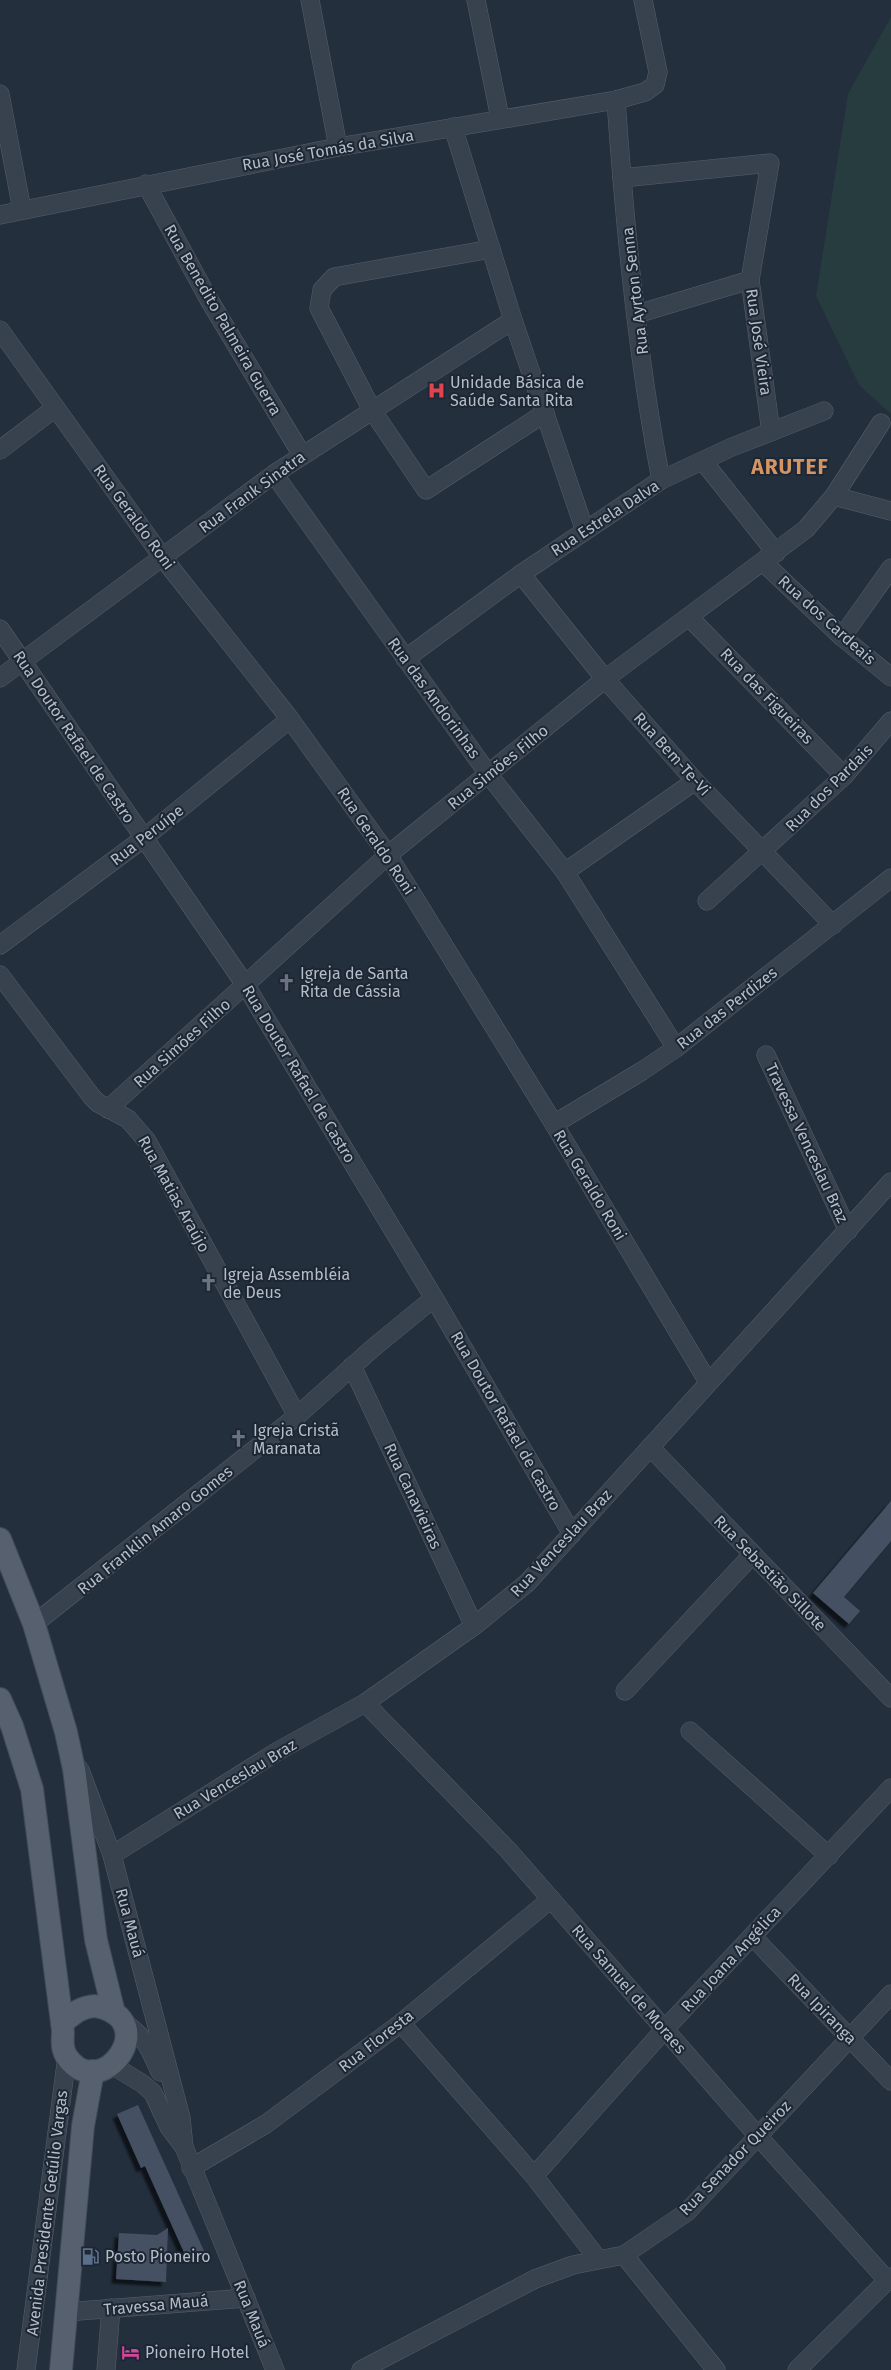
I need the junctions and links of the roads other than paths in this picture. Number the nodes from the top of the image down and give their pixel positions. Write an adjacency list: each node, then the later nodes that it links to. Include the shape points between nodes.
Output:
1 (310, 0): 8 (street)
2 (476, 0): 6 (street)
3 (644, 0): 5 (street, Rua José Tomás da Silva, via 658,72 655,86)
4 (0, 94): 11 (street)
5 (616, 100): 6 (street, Rua José Tomás da Silva); 9 (street, Rua Ayrton Senna)
6 (500, 118): 7 (street, Rua José Tomás da Silva)
7 (453, 127): 8 (street, Rua José Tomás da Silva); 13 (street)
8 (338, 147): 10 (street, Rua José Tomás da Silva)
9 (622, 178): 14 (street, Rua José Vieira, via 770,163); 15 (street, Rua Ayrton Senna)
10 (146, 184): 11 (street, Rua José Tomás da Silva); 25 (street, Rua Benedito Palmeira Guerra, via 208,298)
11 (22, 210): 12 (street, Rua José Tomás da Silva)
12 (0, 215)
13 (491, 249): 16 (street); 19 (street, via 334,277 322,290 319,308)
14 (750, 280): 15 (street); 23 (street, Rua José Vieira)
15 (637, 314): 28 (street, Rua Ayrton Senna)
16 (513, 320): 19 (street, Rua Frank Sinatra); 21 (street)
17 (0, 330): 18 (street, Rua Geraldo Roni)
18 (55, 408): 24 (street); 32 (street, Rua Geraldo Roni)
19 (372, 410): 21 (street, via 426,490); 25 (street, Rua Frank Sinatra)
20 (824, 411): 23 (street, Rua Estrela Dalva)
21 (545, 413): 31 (street)
22 (880, 423): 29 (street, Rua Simões Filho)
23 (771, 432): 26 (street, Rua Estrela Dalva)
24 (0, 450)
25 (302, 456): 27 (street, Rua Frank Sinatra)
26 (703, 461): 28 (street, Rua Estrela Dalva); 33 (street, Rua dos Cardeais)
27 (274, 474): 32 (street, Rua Frank Sinatra); 39 (street, Rua das Andorinhas)
28 (661, 480): 31 (street, Rua Estrela Dalva)
29 (834, 496): 30 (street); 33 (street, Rua Simões Filho, via 806,529)
30 (891, 511)
31 (585, 531): 35 (street, Rua Estrela Dalva)
32 (163, 558): 40 (street, Rua Frank Sinatra); 44 (street, Rua Geraldo Roni)
33 (770, 558): 36 (street, Rua Simões Filho); 38 (street, Rua dos Cardeais)
34 (891, 568): 38 (street)
35 (521, 574): 39 (street, Rua Estrela Dalva); 43 (street, Rua Bem-Te-Vi)
36 (689, 616): 43 (street, Rua Simões Filho); 47 (street, Rua das Figueiras)
37 (0, 629): 40 (street, Rua Doutor Rafael de Castro)
38 (842, 637): 41 (street, Rua dos Cardeais)
39 (405, 659): 46 (street, Rua das Andorinhas)
40 (23, 661): 42 (street, Rua Frank Sinatra); 49 (street, Rua Doutor Rafael de Castro)
41 (891, 677)
42 (0, 678)
43 (606, 679): 46 (street, Rua Simões Filho); 48 (street, Rua Bem-Te-Vi)
44 (290, 719): 49 (street, Rua Peruípe); 51 (street, Rua Geraldo Roni)
45 (891, 721): 47 (street, Rua dos Pardais)
46 (489, 774): 51 (street, Rua Simões Filho); 52 (street, Rua das Andorinhas)
47 (844, 776): 50 (street, Rua dos Pardais)
48 (695, 781): 50 (street, Rua Bem-Te-Vi); 52 (street)
49 (144, 838): 56 (street, Rua Peruípe); 58 (street, Rua Doutor Rafael de Castro)
50 (764, 852): 54 (street, Rua dos Pardais); 55 (street, Rua Bem-Te-Vi)
51 (388, 855): 58 (street, Rua Simões Filho); 62 (street, Rua Geraldo Roni)
52 (565, 872): 59 (street, Rua das Andorinhas)
53 (891, 878): 55 (street, Rua das Perdizes)
54 (707, 901)
55 (833, 924): 59 (street, Rua das Perdizes)
56 (0, 946)
57 (0, 975): 61 (street, Rua Matias Araújo, via 92,1097)
58 (246, 986): 61 (street, Rua Simões Filho); 65 (street, Rua Doutor Rafael de Castro)
59 (676, 1048): 62 (street, Rua das Perdizes)
60 (766, 1055): 64 (street, Travessa Venceslau Braz)
61 (108, 1109): 68 (street, Rua Matias Araújo, via 128,1119 147,1141)
62 (554, 1124): 67 (street, Rua Geraldo Roni)
63 (891, 1182): 64 (street, Rua Venceslau Braz)
64 (848, 1231): 67 (street, Rua Venceslau Braz)
65 (434, 1298): 66 (street, Rua Franklin Amaro Gomes); 70 (street, Rua Doutor Rafael de Castro)
66 (352, 1366): 68 (street, Rua Franklin Amaro Gomes); 74 (street, Rua Canavieiras)
67 (708, 1382): 69 (street, Rua Venceslau Braz)
68 (297, 1416): 73 (street, Rua Franklin Amaro Gomes)
69 (650, 1447): 70 (street, Rua Venceslau Braz); 72 (street, Rua Sebastião Sillote)
70 (572, 1534): 74 (street, Rua Venceslau Braz, via 528,1583)
71 (0, 1539): 73 (main road)
72 (752, 1555): 75 (street); 76 (street, Rua Sebastião Sillote)
73 (34, 1624): 80 (main road)
74 (474, 1626): 78 (street, Rua Venceslau Braz)
75 (625, 1690)
76 (891, 1698)
77 (0, 1699): 88 (main road, via 32,1789)
78 (365, 1704): 82 (street, Rua Venceslau Braz, via 278,1751); 84 (street, Rua Samuel de Moraes, via 508,1850)
79 (690, 1731): 83 (street)
80 (66, 1732): 82 (street, Rua Mauá); 87 (main road, via 74,1769 96,1940)
81 (891, 1788): 83 (street, Rua Joana Angélica)
82 (112, 1855): 95 (street, Rua Mauá)
83 (829, 1856): 85 (street, Rua Joana Angélica)
84 (551, 1899): 89 (street, Rua Floresta); 90 (street, Rua Samuel de Moraes)
85 (752, 1936): 90 (street, Rua Joana Angélica); 91 (street, Rua Ipiranga)
86 (891, 1994): 91 (street, Rua Senador Queiroz)
87 (117, 2017): 88 (main road, via 105,2008 85,2007); 93 (main road, via 125,2030 126,2040 119,2058); 95 (street, Rua Mauá, via 148,2043)
88 (62, 2023): 92 (main road, via 62,2047)
89 (401, 2023): 98 (street, Rua Floresta, via 266,2124); 99 (street)
90 (664, 2030): 96 (street, Rua Samuel de Moraes); 99 (street, Rua Joana Angélica)
91 (849, 2038): 94 (street, Rua Ipiranga); 96 (street, Rua Senador Queiroz)
92 (67, 2056): 93 (main road, via 83,2069); 106 (street, Avenida Presidente Getúlio Vargas)
93 (102, 2068): 97 (street, Rua Mauá, via 143,2084 153,2093 169,2127); 105 (main road, Avenida Presidente Getúlio Vargas, via 83,2126)
94 (891, 2081)
95 (181, 2118): 97 (street, Rua Mauá)
96 (757, 2136): 100 (street, Rua Senador Queiroz, via 687,2212); 102 (street, Rua Samuel de Moraes)
97 (184, 2147): 98 (street, Rua Mauá)
98 (191, 2168): 103 (street, Rua Mauá)
99 (534, 2176): 101 (street)
100 (624, 2255): 101 (street, Rua Senador Queiroz); 111 (street)
101 (598, 2259): 110 (street, Rua Senador Queiroz, via 535,2279)
102 (889, 2278): 112 (street)
103 (246, 2298): 104 (street, Travessa Mauá); 109 (street, Rua Mauá)
104 (111, 2308): 105 (street, Travessa Mauá); 108 (street)
105 (66, 2312): 107 (main road, Avenida Presidente Getúlio Vargas)
106 (26, 2370)
107 (61, 2370)
108 (106, 2370)
109 (275, 2370)
110 (361, 2370)
111 (716, 2370)
112 (797, 2370)

